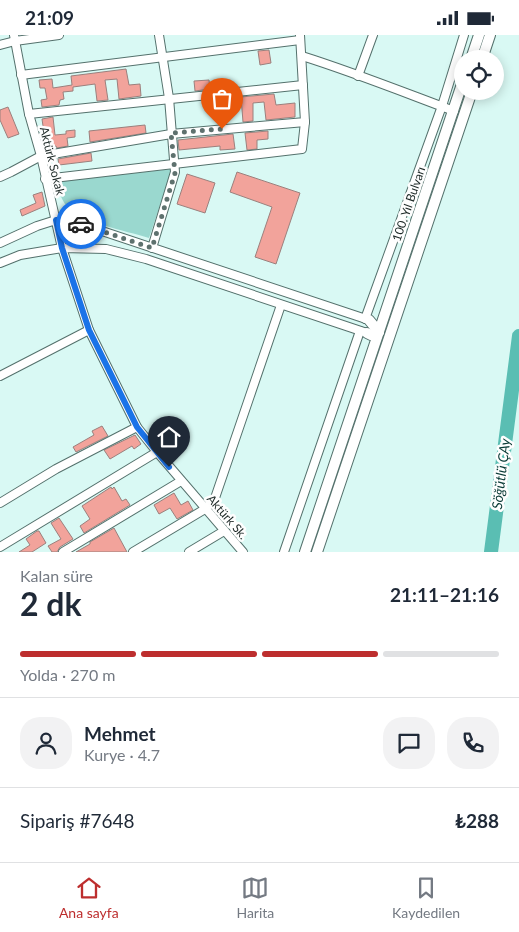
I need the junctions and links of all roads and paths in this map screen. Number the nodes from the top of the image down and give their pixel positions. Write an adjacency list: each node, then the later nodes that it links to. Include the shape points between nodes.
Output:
1 (59, 35): 7 (street)
2 (159, 35): 13 (street)
3 (373, 35): 15 (street)
4 (464, 35): 20 (street)
5 (479, 35): 10 (main road)
6 (490, 35): 11 (main road)
7 (14, 38): 9 (street); 14 (street, Aktürk Sokak)
8 (300, 38): 12 (street); 13 (street)
9 (0, 45)
10 (474, 50)
11 (485, 50)
12 (302, 56): 15 (street); 16 (street)
13 (163, 58): 14 (street); 17 (street)
14 (21, 75): 22 (street, Aktürk Sokak)
15 (358, 76): 20 (street)
16 (303, 85): 17 (street); 23 (street)
17 (168, 98): 22 (street); 24 (street)
18 (457, 100): 21 (main road, 100. Yıl Bulvarı)
19 (469, 100): 38 (main road, 100. Yıl Bulvarı)
20 (442, 106): 21 (street); 35 (street)
21 (454, 111): 38 (main road, 100. Yıl Bulvarı)
22 (29, 114): 25 (street, Aktürk Sokak)
23 (305, 123): 24 (street); 26 (street, via 302,149)
24 (171, 133): 25 (street); 26 (street)
25 (41, 156): 27 (street); 28 (street, Aktürk Sokak)
26 (174, 164): 28 (street); 32 (street, via 175,173)
27 (0, 177)
28 (45, 179): 29 (street, Aktürk Sokak)
29 (56, 220): 30 (street); 31 (street, Aktürk Sokak); 32 (street, via 81,224)
30 (0, 243)
31 (62, 248): 33 (street, via 20,255); 34 (street, via 106,249 146,259); 36 (street, Aktürk Sokak)
32 (152, 248): 35 (street)
33 (0, 263)
34 (281, 305): 37 (street); 44 (street, via 215,498)
35 (367, 319): 38 (main road)
36 (89, 330): 39 (street); 40 (street, Aktürk Sokak)
37 (364, 332): 38 (main road); 52 (street)
38 (384, 334): 53 (main road, 100. Yıl Bulvarı); 54 (main road, 100. Yıl Bulvarı)
39 (0, 375)
40 (137, 427): 41 (street, Aktürk Sk.); 43 (street, via 56,469)
41 (157, 452): 42 (street, Aktürk Sk.); 46 (street)
42 (181, 481): 44 (street, Aktürk Sk.); 48 (street)
43 (0, 503)
44 (205, 509): 45 (street, Aktürk Sk.); 49 (street)
45 (224, 531): 47 (street); 51 (street, Aktürk Sk.)
46 (0, 547)
47 (198, 549): 50 (street)
48 (63, 552)
49 (133, 552)
50 (189, 552)
51 (243, 552)
52 (284, 552)
53 (305, 552)
54 (317, 552)

